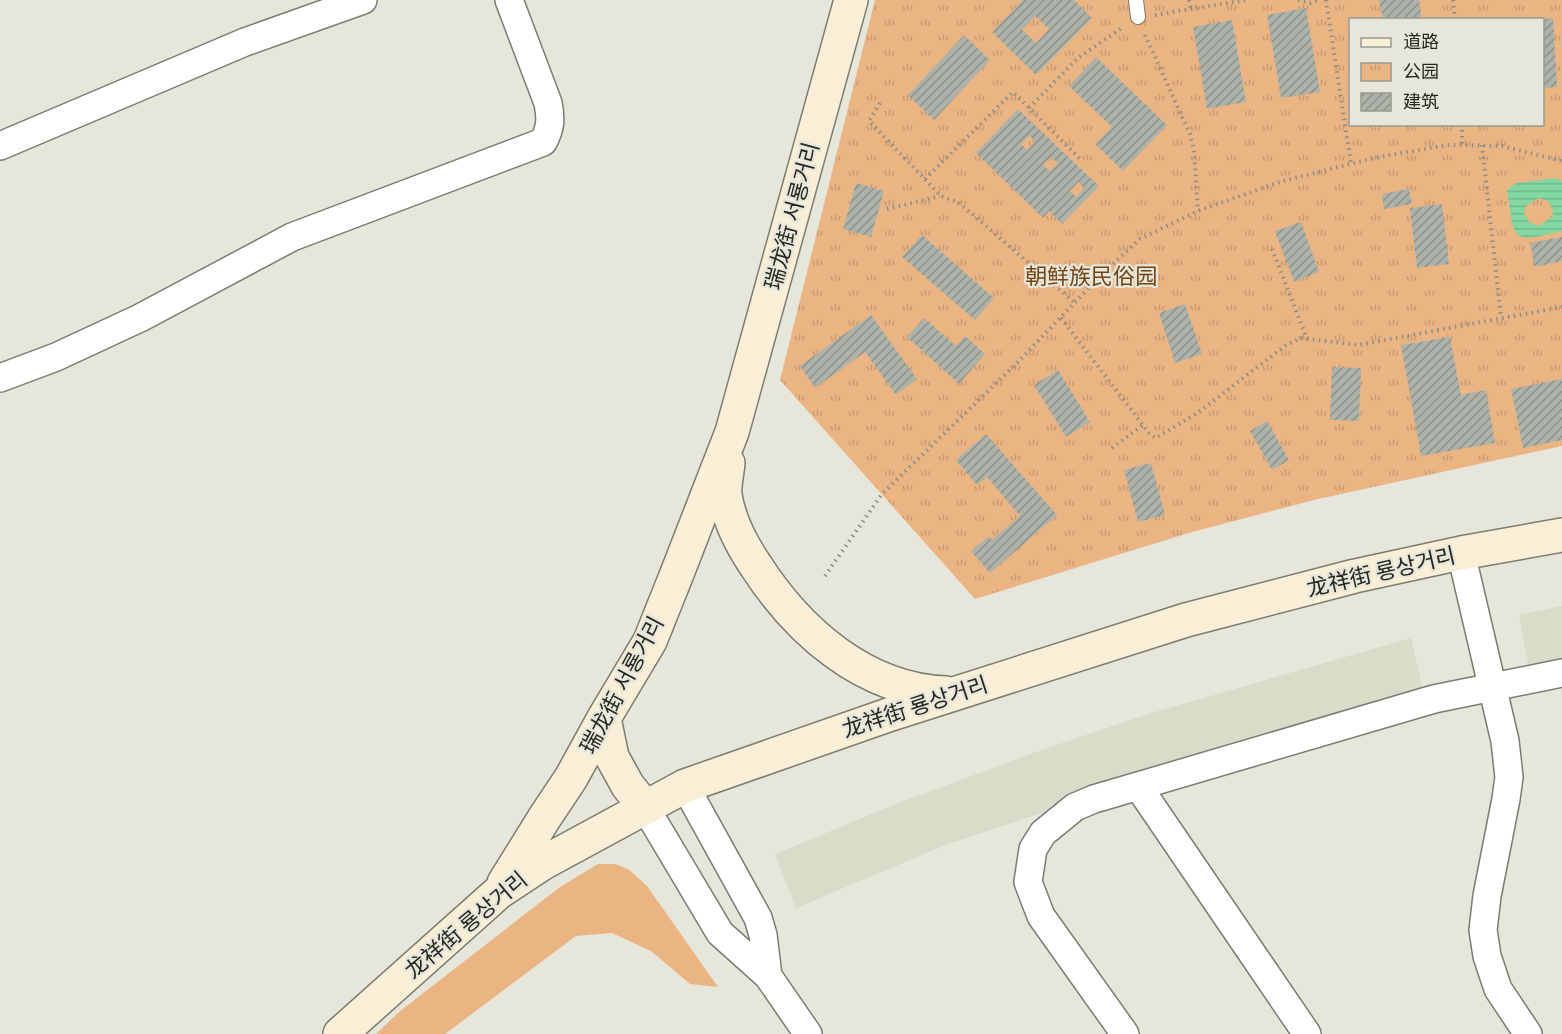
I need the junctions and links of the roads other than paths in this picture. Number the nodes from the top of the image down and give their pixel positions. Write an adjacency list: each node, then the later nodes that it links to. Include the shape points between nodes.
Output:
1 (363, 0): 6 (street, via 245,42)
2 (509, 0): 7 (street, via 548,103 551,119 543,142 292,237 140,318)
3 (851, 0): 8 (street, 瑞龙街 서룡거리)
4 (1136, 0): 5 (lane)
5 (1138, 17)
6 (0, 146)
7 (0, 378)
8 (732, 432): 13 (street, 瑞龙街 서룡거리, via 725,492 729,515 745,549 785,606 812,634 857,666 910,688); 14 (street, 瑞龙街 서룡거리, via 650,641)
9 (1562, 535): 10 (street, 龙祥街 룡상거리)
10 (1461, 553): 12 (street); 13 (street, 龙祥街 룡상거리, via 1186,620)
11 (1562, 673): 12 (street)
12 (1492, 687): 16 (street, via 1434,699); 24 (street, via 1509,777 1484,930 1487,956 1498,989)
13 (959, 693): 15 (street, 龙祥街 룡상거리)
14 (604, 718): 17 (street, via 612,757); 18 (street, 瑞龙街 서룡거리)
15 (685, 786): 17 (street, 龙祥街 룡상거리); 19 (street, via 758,918)
16 (1138, 786): 22 (street, via 1075,807 1043,833 1033,849 1028,882 1041,916); 23 (street)
17 (645, 807): 18 (street, 龙祥街 룡상거리); 19 (street, via 720,933)
18 (499, 892): 20 (street, 龙祥街 룡상거리)
19 (768, 976): 21 (street)
20 (340, 1034)
21 (808, 1034)
22 (1125, 1034)
23 (1307, 1034)
24 (1528, 1034)

